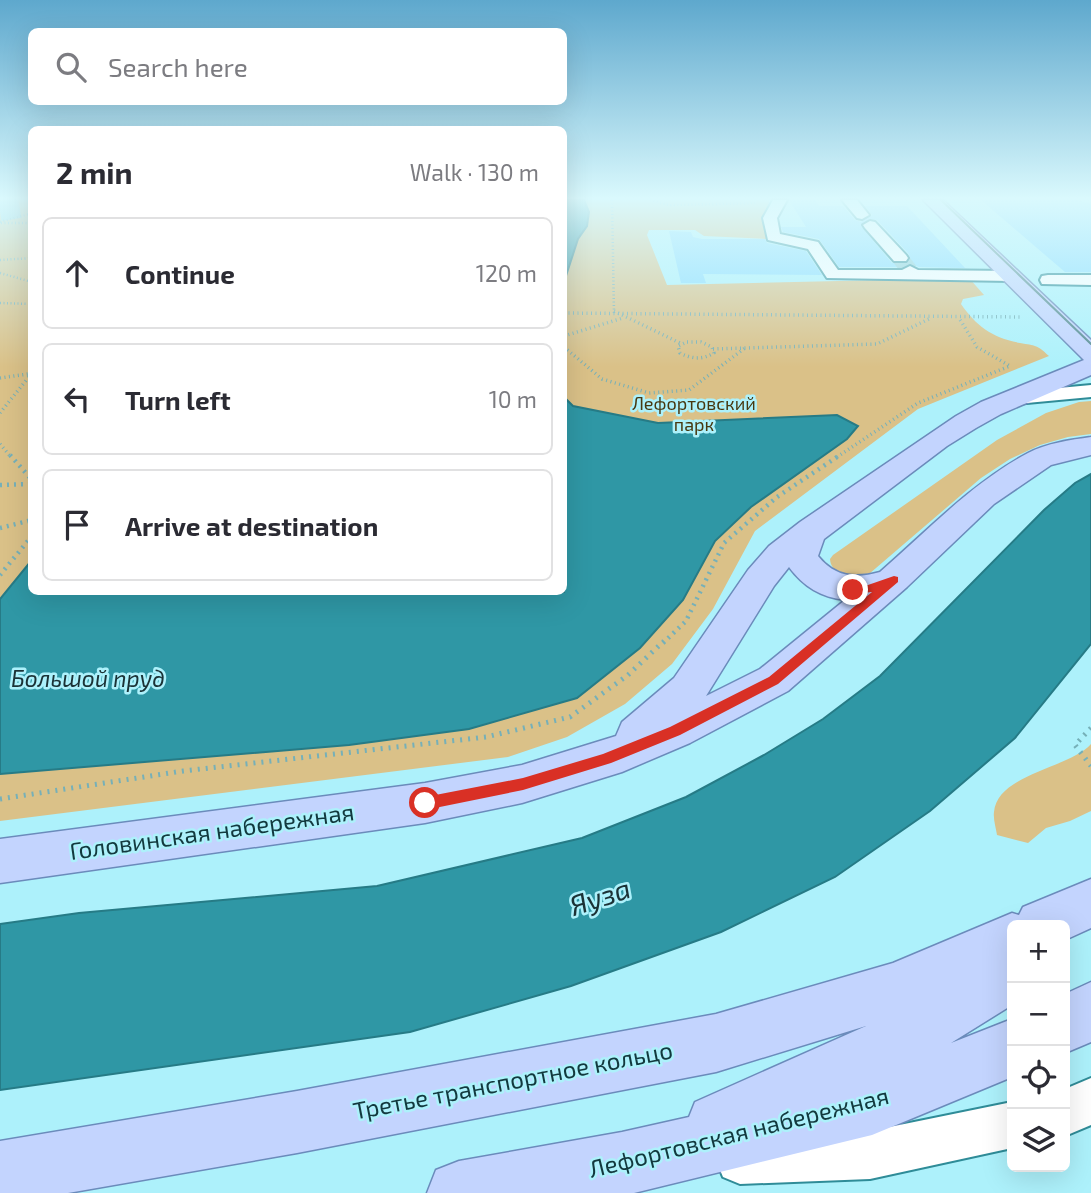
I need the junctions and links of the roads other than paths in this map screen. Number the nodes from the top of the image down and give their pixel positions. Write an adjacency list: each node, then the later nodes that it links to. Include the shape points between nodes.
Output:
1 (820, 256): 5 (street, via 833,275)
2 (897, 256): 5 (street)
3 (990, 256): 6 (main road)
4 (1030, 264): 7 (main road)
5 (908, 268): 6 (street)
6 (1011, 276): 10 (main road)
7 (1048, 280): 8 (street); 9 (main road)
8 (1091, 280)
9 (1066, 297)
10 (1091, 354)
11 (1091, 366): 13 (main road)
12 (1091, 391): 13 (street)
13 (1015, 398): 15 (main road, via 937,440)
14 (1091, 446): 16 (main road, Головинская набережная, via 1040,459 1012,476)
15 (812, 529): 16 (main road, via 800,557 821,579 853,590); 17 (main road, via 761,578 689,689)
16 (894, 579): 17 (main road, Головинская набережная, via 774,680 675,731)
17 (606, 759): 18 (main road, Головинская набережная, via 523,784 425,803)
18 (0, 861)
19 (1091, 903): 21 (main road)
20 (1091, 917): 22 (main road)
21 (1052, 920)
22 (1070, 932)
23 (1007, 940): 32 (main road, Третье транспортное кольцо, via 894,990 716,1043)
24 (1007, 976): 31 (main road, via 834,1074)
25 (1091, 1010): 26 (main road)
26 (1070, 1022)
27 (1007, 1050): 31 (main road, Лефортовская набережная, via 872,1105)
28 (1091, 1101): 29 (street)
29 (1070, 1111)
30 (1007, 1126): 31 (street, via 870,1155)
31 (622, 1164): 33 (main road, Лефортовская набережная)
32 (0, 1173)
33 (459, 1193)

